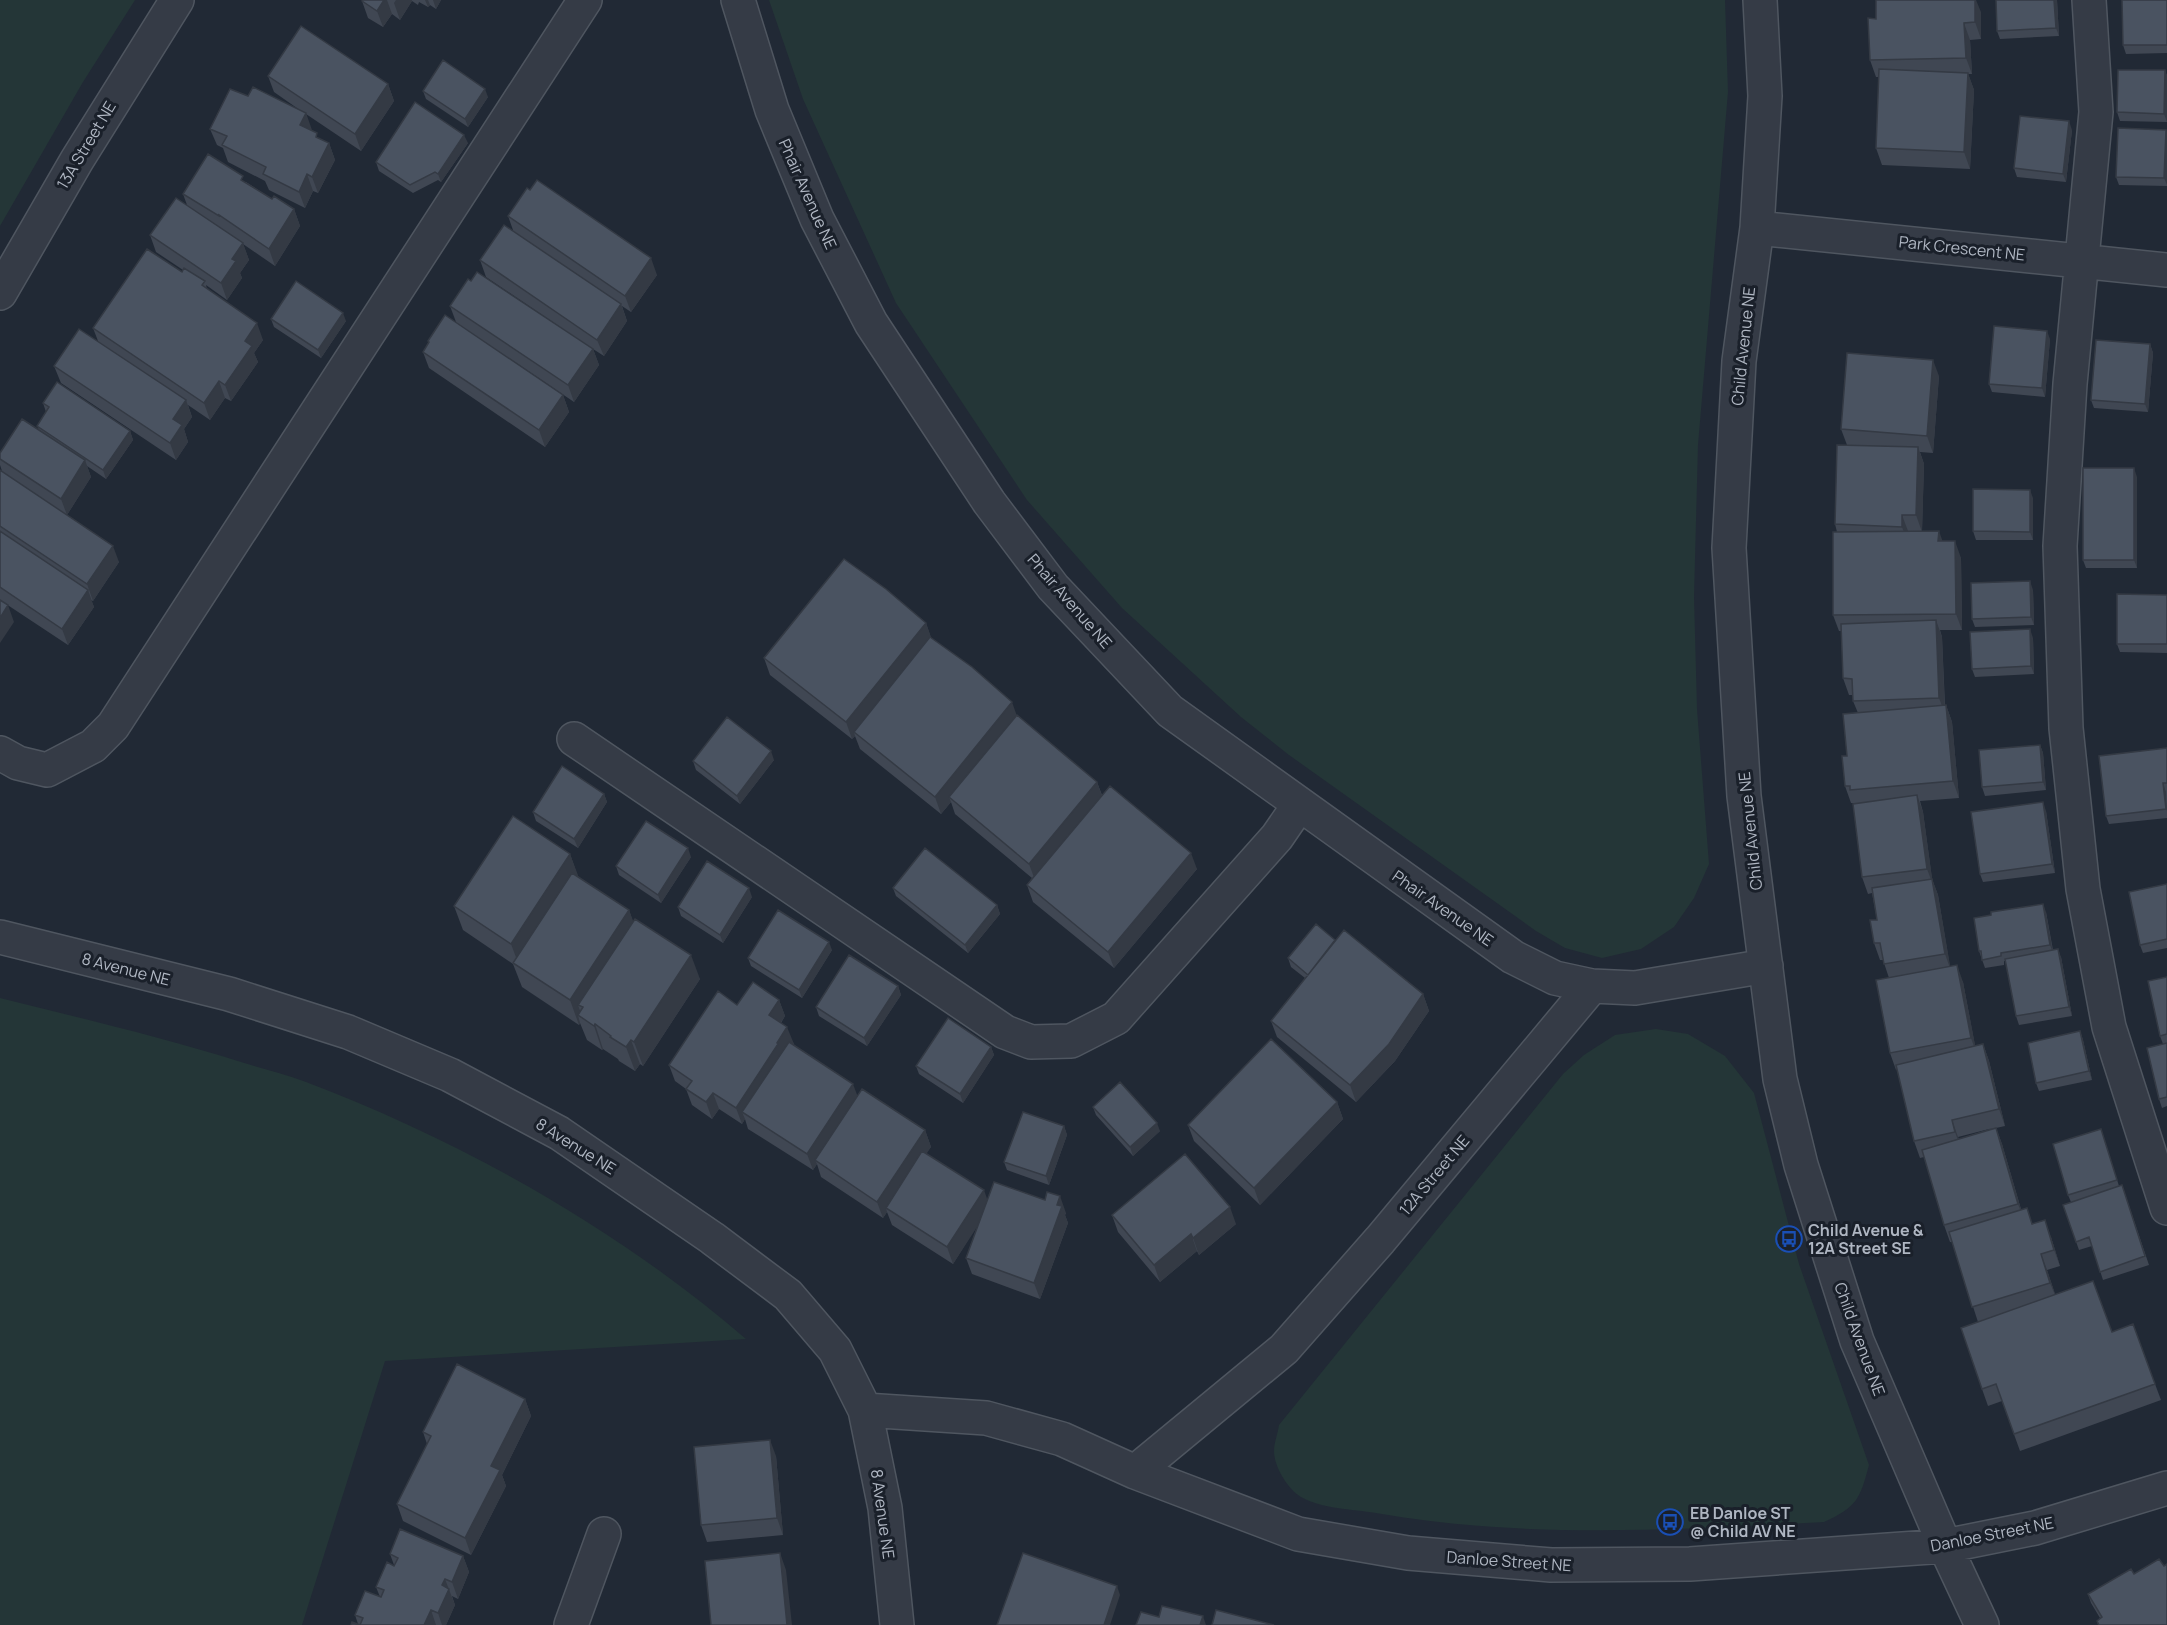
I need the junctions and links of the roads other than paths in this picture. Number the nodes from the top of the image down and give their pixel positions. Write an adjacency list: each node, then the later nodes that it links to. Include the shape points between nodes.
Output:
1 (177, 0): 9 (street, 13A Street NE, via 76,160)
2 (585, 0): 11 (street, via 112,726 93,746 47,770 18,763)
3 (738, 0): 12 (street, Phair Avenue NE, via 772,110 817,219 871,323 989,502 1053,587 1170,711)
4 (1760, 0): 6 (street, Child Avenue NE, via 1765,96)
5 (2090, 0): 7 (street, via 2096,112)
6 (1757, 228): 7 (street, Park Crescent NE); 14 (street, Child Avenue NE, via 1740,361 1729,548 1744,796)
7 (2082, 261): 8 (street, Park Crescent NE); 16 (street, via 2060,546 2066,728 2083,889 2109,1027)
8 (2167, 270)
9 (0, 293)
10 (574, 739): 12 (street, via 1005,1032 1031,1042 1071,1041 1116,1018 1277,837)
11 (0, 753)
12 (1299, 805): 15 (street, Phair Avenue NE, via 1513,957 1555,978)
13 (0, 937): 17 (street, 8 Avenue NE, via 229,994 348,1032 450,1075 559,1133 788,1295 835,1350)
14 (1767, 966): 15 (street, via 1635,988); 21 (street, Child Avenue NE, via 1780,1079 1801,1165 1857,1341)
15 (1592, 986): 18 (street, 12A Street NE, via 1284,1349)
16 (2167, 1208)
17 (865, 1410): 18 (street, Danloe Street NE, via 986,1418 1062,1438); 23 (street, 8 Avenue NE, via 885,1508)
18 (1135, 1473): 21 (street, Danloe Street NE, via 1298,1534 1408,1553 1551,1565 1689,1564)
19 (2167, 1488): 21 (street, Danloe Street NE, via 2035,1528)
20 (604, 1534): 22 (street)
21 (1944, 1546): 24 (street, Child Avenue NE)
22 (571, 1625)
23 (897, 1625)
24 (1982, 1625)

